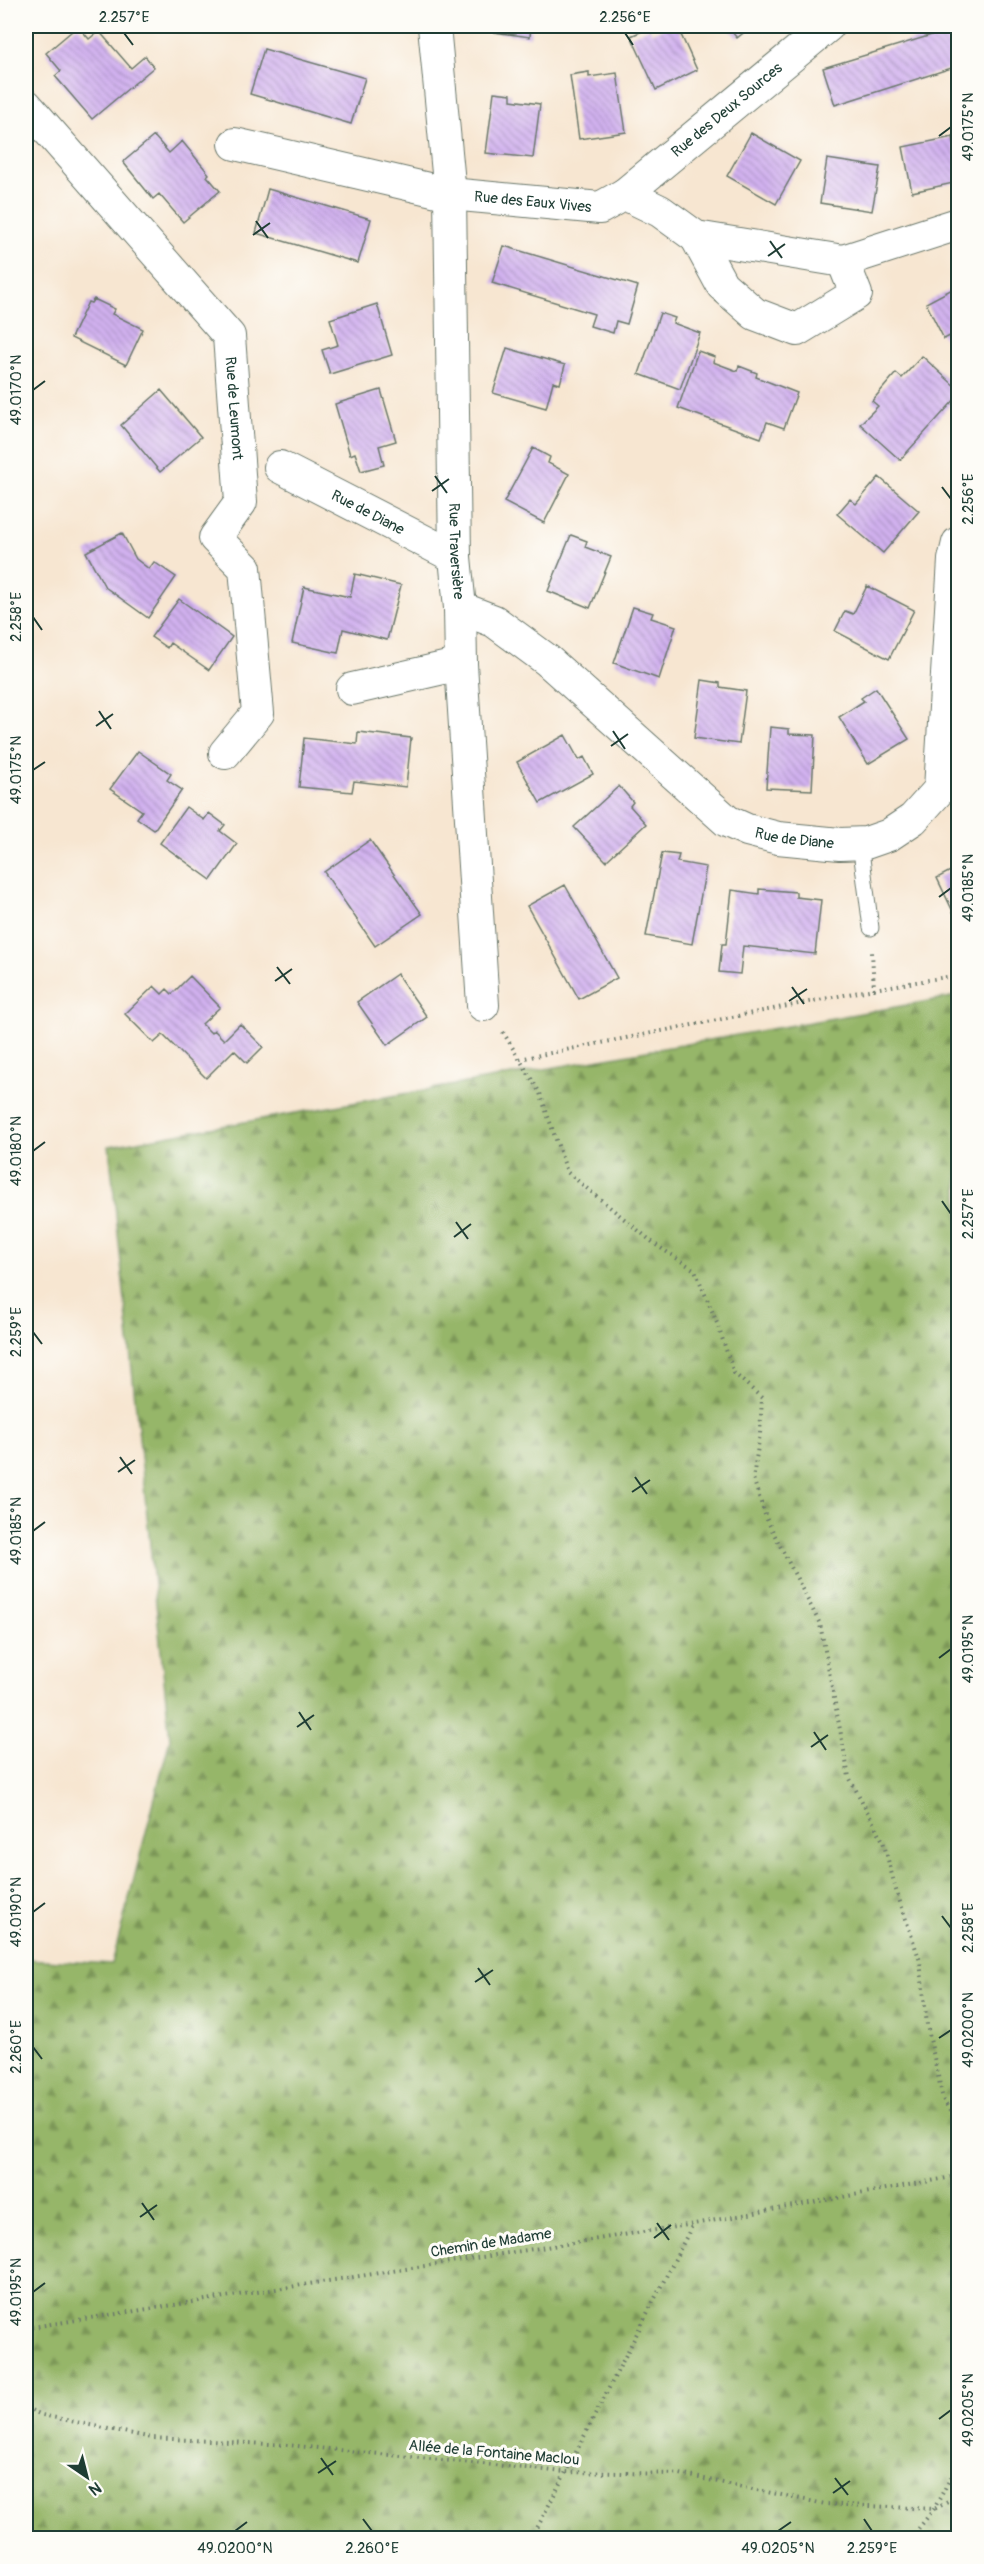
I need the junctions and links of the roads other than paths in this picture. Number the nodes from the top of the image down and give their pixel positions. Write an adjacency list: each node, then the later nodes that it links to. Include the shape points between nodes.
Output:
1 (434, 26): 5 (street, Rue Traversière)
2 (828, 26): 6 (street, Rue des Deux Sources)
3 (26, 105): 16 (street, Rue de Leumont, via 229,336 241,501 215,538 245,568 258,713)
4 (235, 144): 5 (street, Rue des Eaux Vives)
5 (450, 194): 6 (street, Rue des Eaux Vives, via 600,208); 12 (street, Rue Traversière)
6 (625, 194): 8 (street, via 660,211)
7 (958, 224): 9 (street)
8 (696, 237): 9 (street); 9 (street, via 722,285 755,314 797,330 856,294)
9 (843, 261)
10 (280, 467): 12 (street, Rue de Diane)
11 (958, 543): 17 (street, Rue de Diane, via 940,789 913,819 889,835)
12 (455, 557): 13 (street, Rue Traversière)
13 (460, 608): 14 (street, Rue Traversière); 17 (street, Rue de Diane, via 494,621 548,660 727,821 778,838)
14 (461, 664): 15 (street); 19 (street, Rue Traversière)
15 (352, 689)
16 (225, 753)
17 (860, 843): 18 (lane)
18 (871, 928)
19 (483, 1005)

